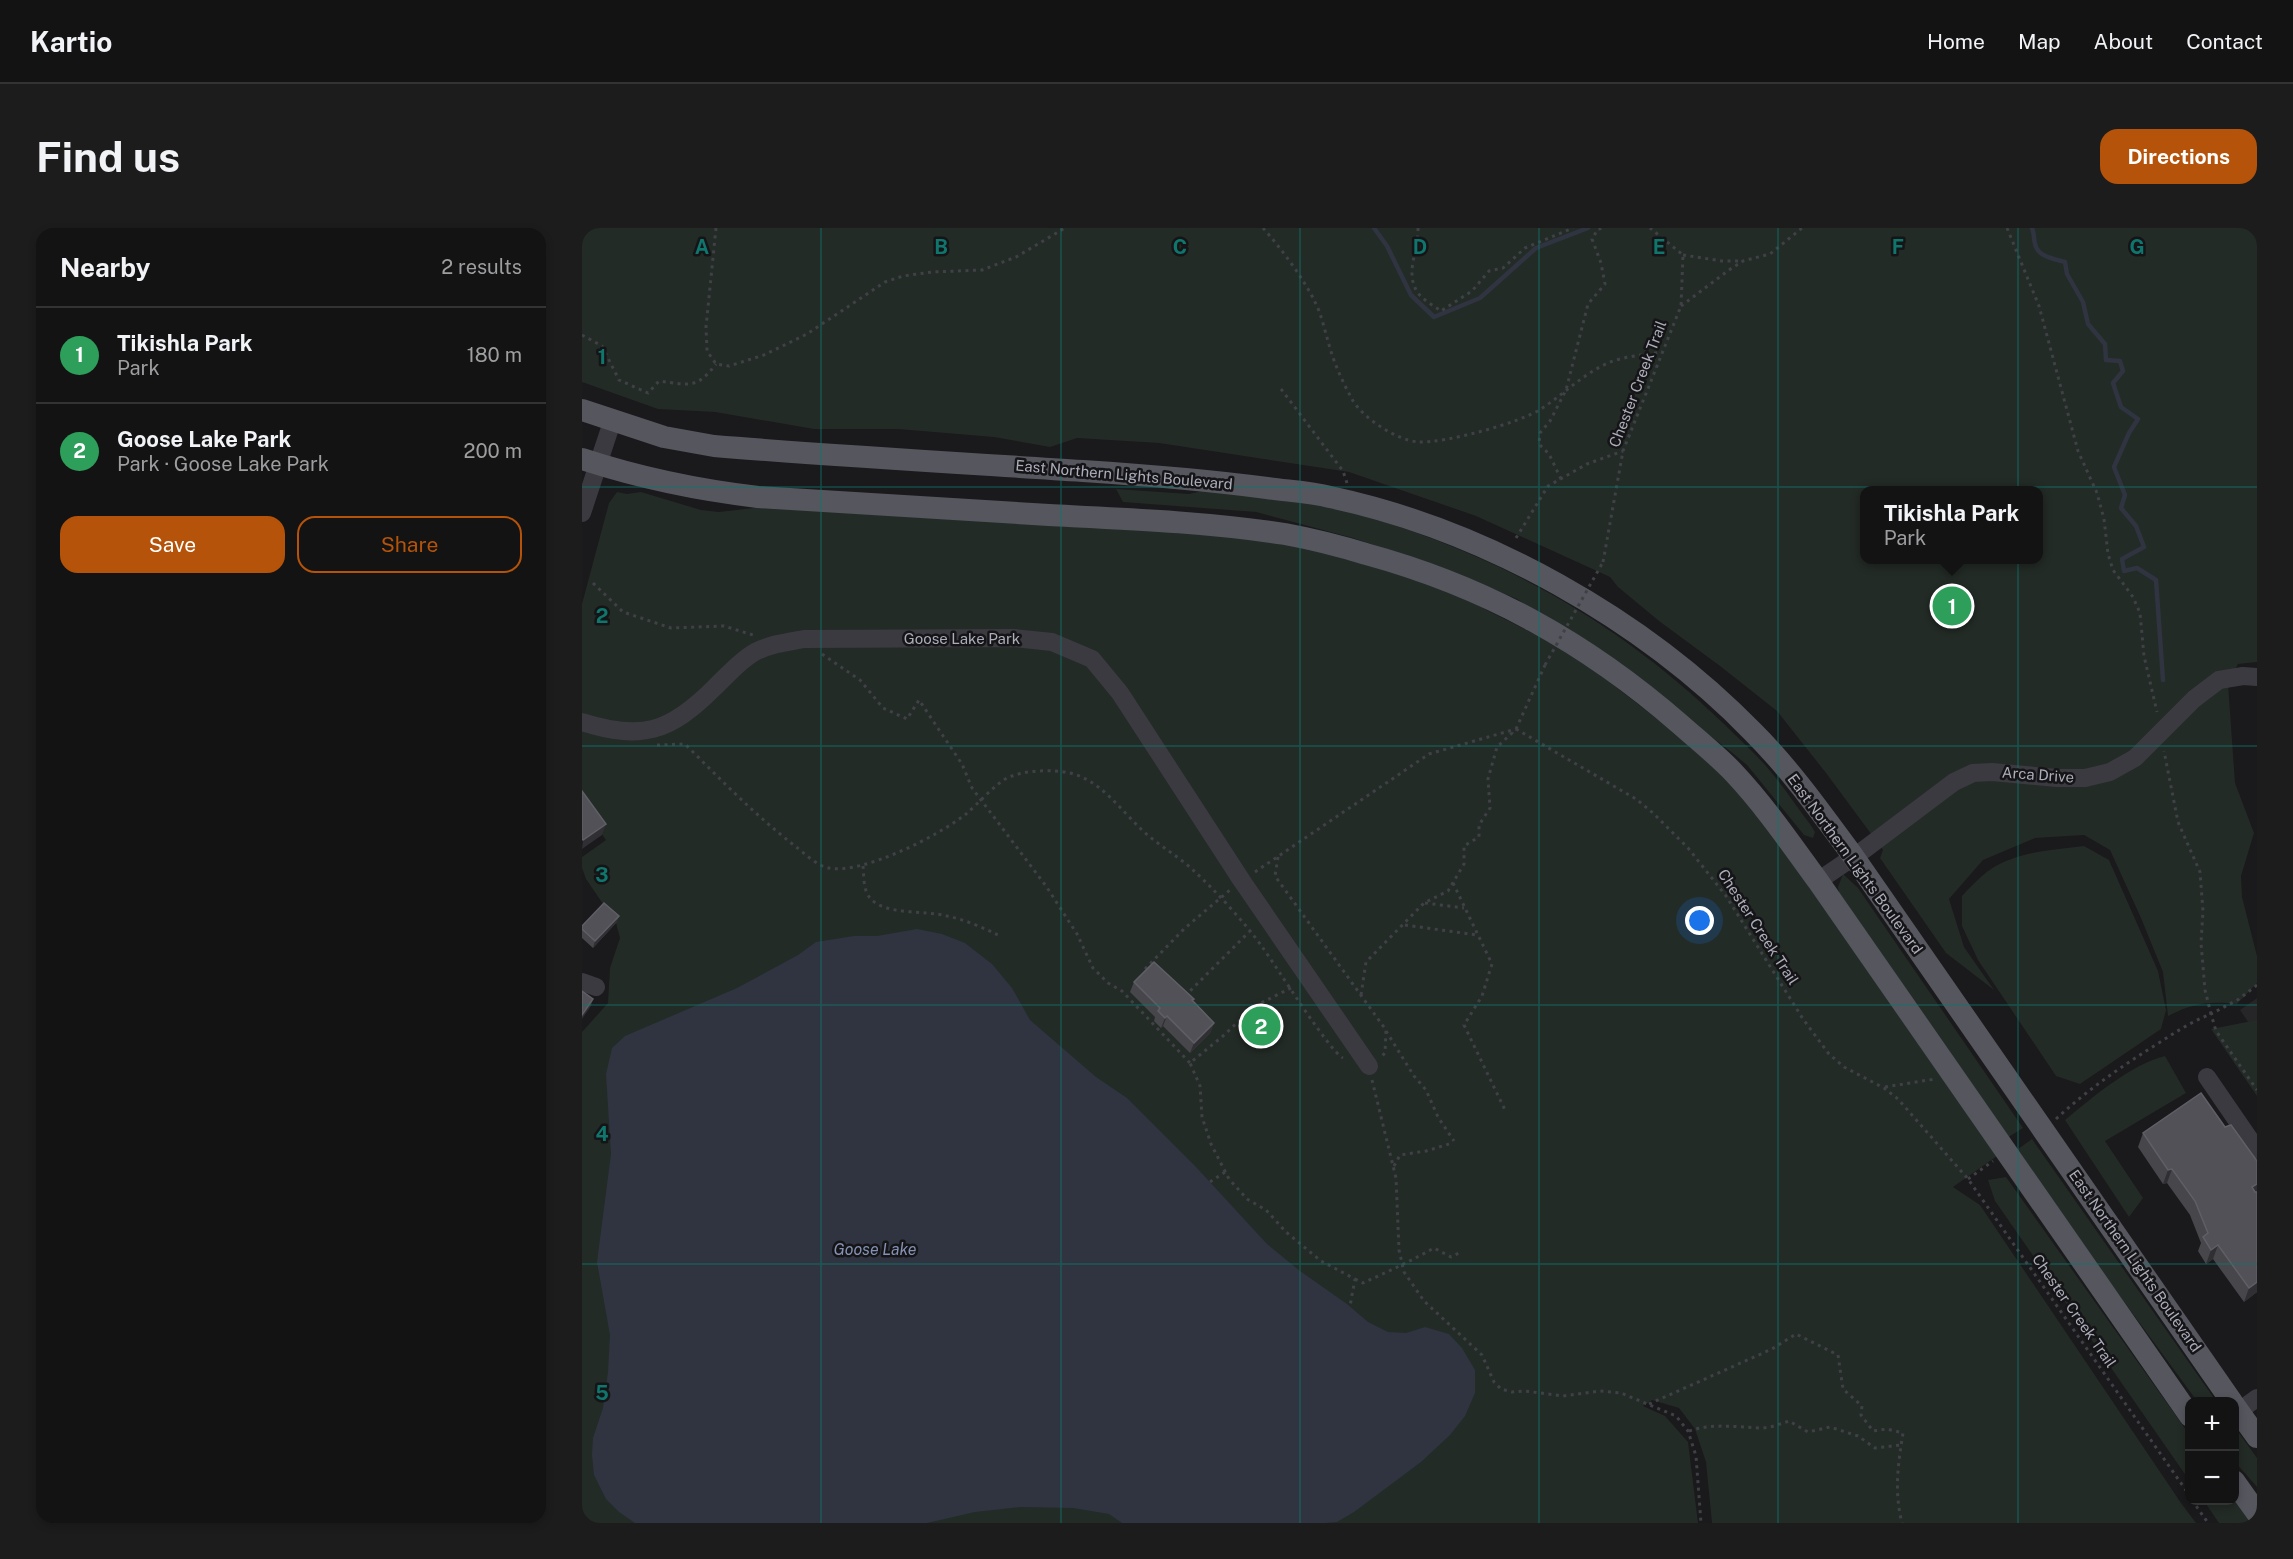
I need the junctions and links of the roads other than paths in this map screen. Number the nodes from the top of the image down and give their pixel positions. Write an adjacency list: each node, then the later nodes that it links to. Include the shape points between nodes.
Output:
1 (582, 410): 2 (main road, East Northern Lights Boulevard)
2 (612, 422): 3 (street); 7 (main road, East Northern Lights Boulevard, via 714,446 1188,477 1329,496 1439,530 1561,587 1656,648 1753,732 1800,785)
3 (589, 462): 4 (street); 8 (main road, via 662,482 758,497 1159,521 1277,533 1420,570 1537,623 1623,677 1733,772)
4 (582, 513)
5 (2257, 677): 7 (street, Arca Drive, via 2219,680 2194,699 2135,758 2110,772 2085,778 1973,773 1954,782)
6 (582, 722): 9 (street, Goose Lake Park, via 613,730 644,731 669,724 692,711 756,652 794,641 1014,638 1052,642 1092,659 1120,693)
7 (1853, 856): 8 (street, Arca Drive); 12 (main road, East Northern Lights Boulevard)
8 (1818, 881): 13 (main road)
9 (1369, 1066)
10 (2207, 1077): 11 (street)
11 (2257, 1150)
12 (2233, 1397)
13 (2183, 1402)
14 (2239, 1405): 15 (main road, East Northern Lights Boulevard)
15 (2257, 1437)
16 (2239, 1487): 17 (main road)
17 (2257, 1513)

